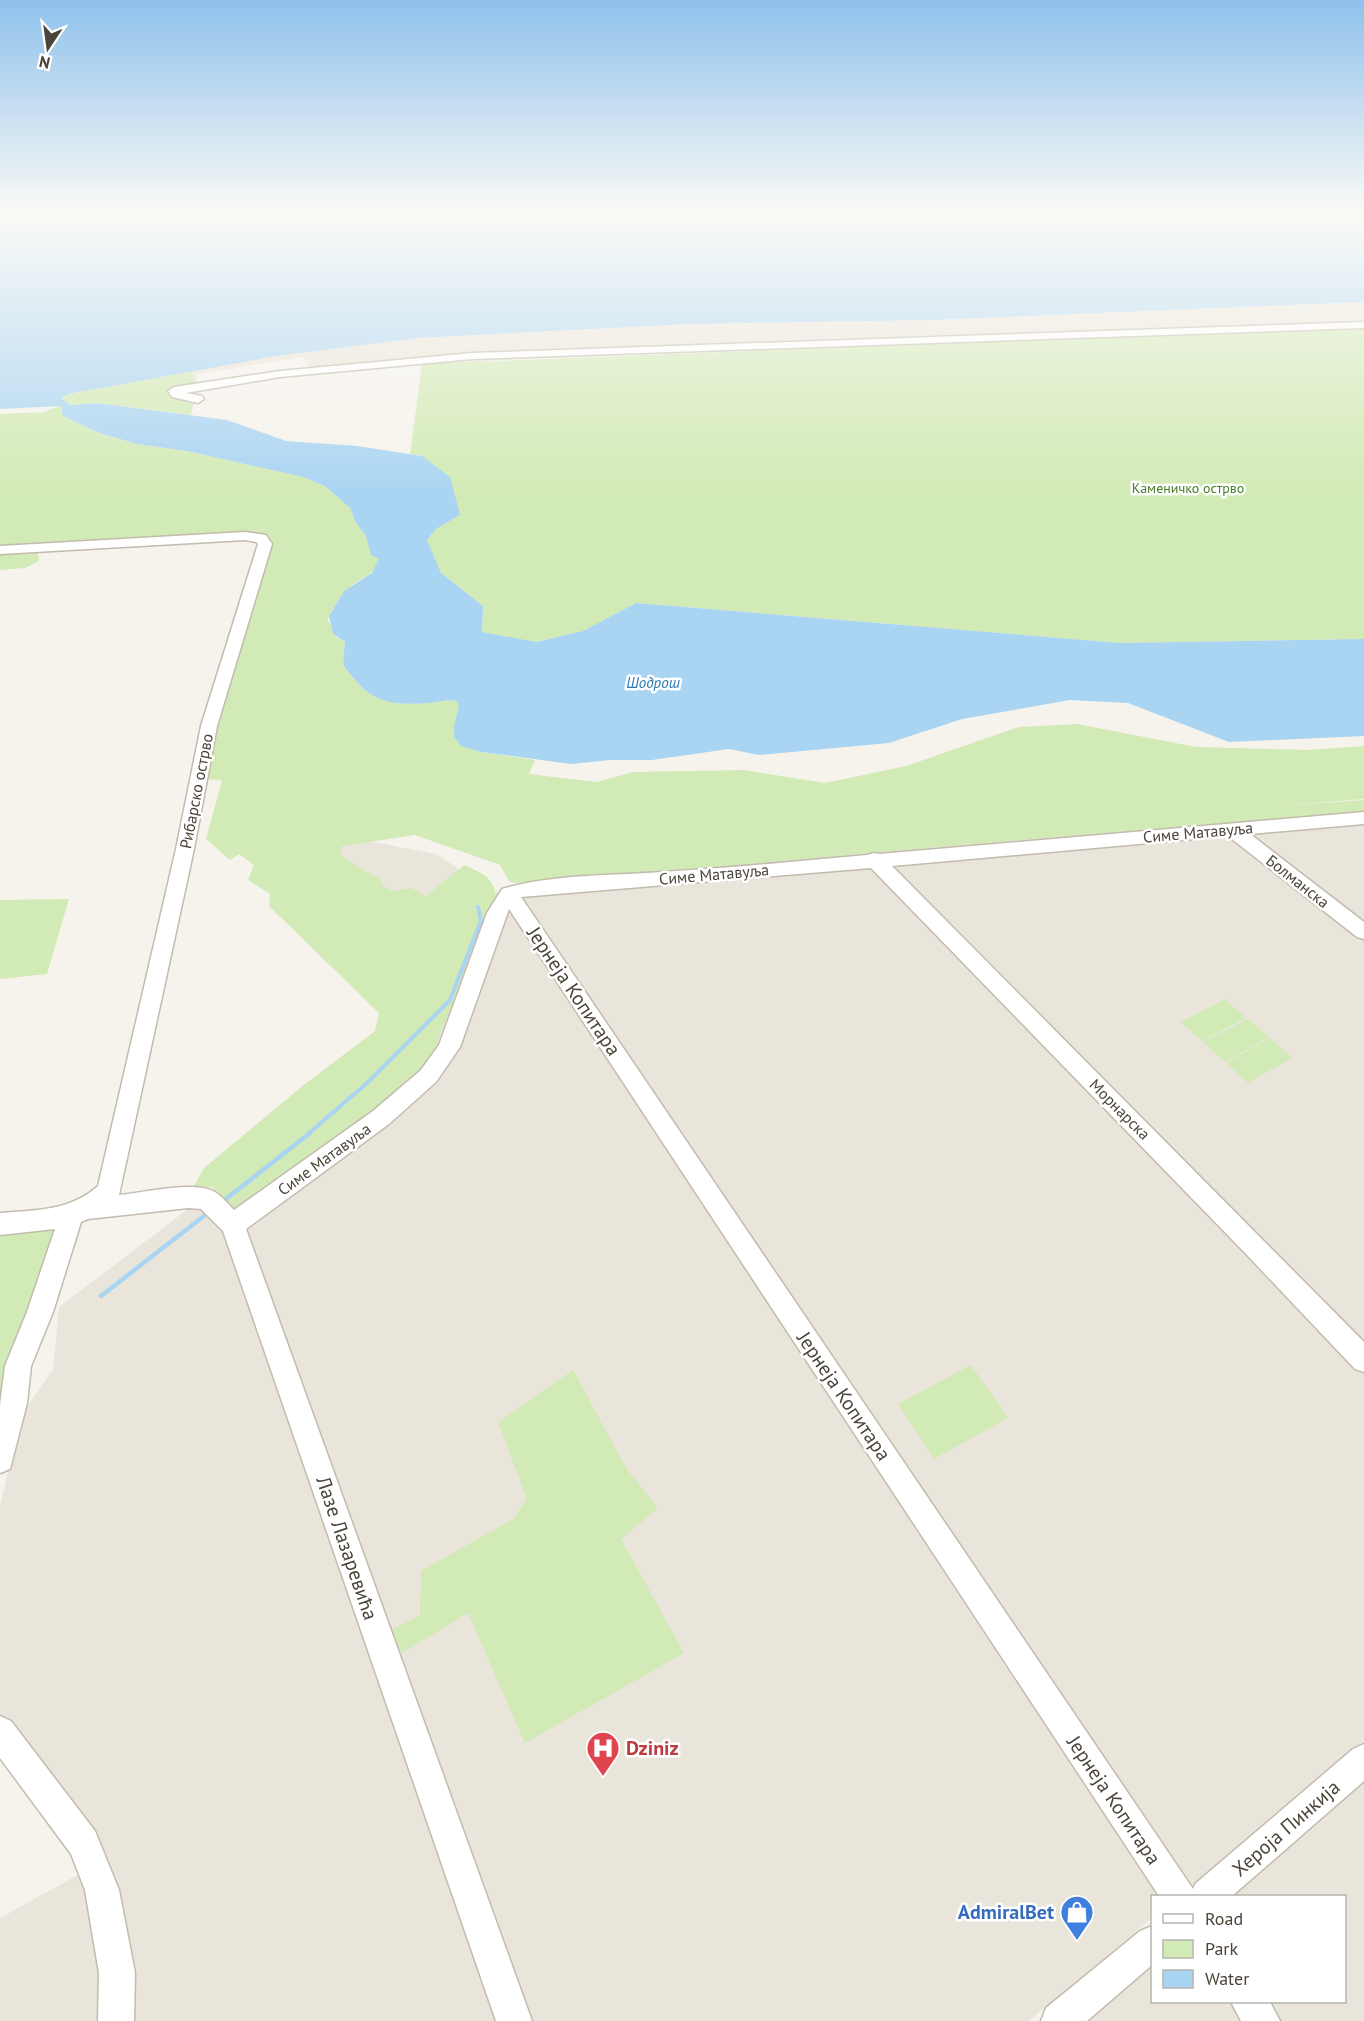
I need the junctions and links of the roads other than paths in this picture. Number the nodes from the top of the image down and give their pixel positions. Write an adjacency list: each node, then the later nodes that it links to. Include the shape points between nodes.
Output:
1 (1364, 325): 2 (street, via 472,356 280,374 174,391)
2 (198, 399)
3 (0, 550): 9 (street, Рибарско острво, via 245,536 261,538 266,544 209,726 110,1191)
4 (1364, 818): 5 (street, Симе Матавуља)
5 (1232, 830): 6 (street, Симе Матавуља); 8 (street, Болманска)
6 (874, 859): 7 (street, Симе Матавуља, via 555,886); 12 (street, Морнарска)
7 (509, 894): 10 (street, Симе Матавуља, via 497,914 437,1067 366,1128); 16 (street, Јернеја Копитара)
8 (1364, 932)
9 (78, 1213): 10 (street, via 188,1198 207,1199); 11 (street); 13 (street, via 18,1366 14,1403)
10 (221, 1213): 21 (street, Лазе Лазаревића)
11 (0, 1224)
12 (1364, 1360)
13 (0, 1459)
14 (0, 1732): 20 (street, via 83,1843 102,1890 117,1972)
15 (1364, 1760): 17 (street, Хероја Пинкија)
16 (1178, 1895)
17 (1208, 1895)
18 (1151, 1944): 22 (street)
19 (1250, 2003): 23 (street)
20 (116, 2021)
21 (514, 2021)
22 (1059, 2021)
23 (1262, 2021)

